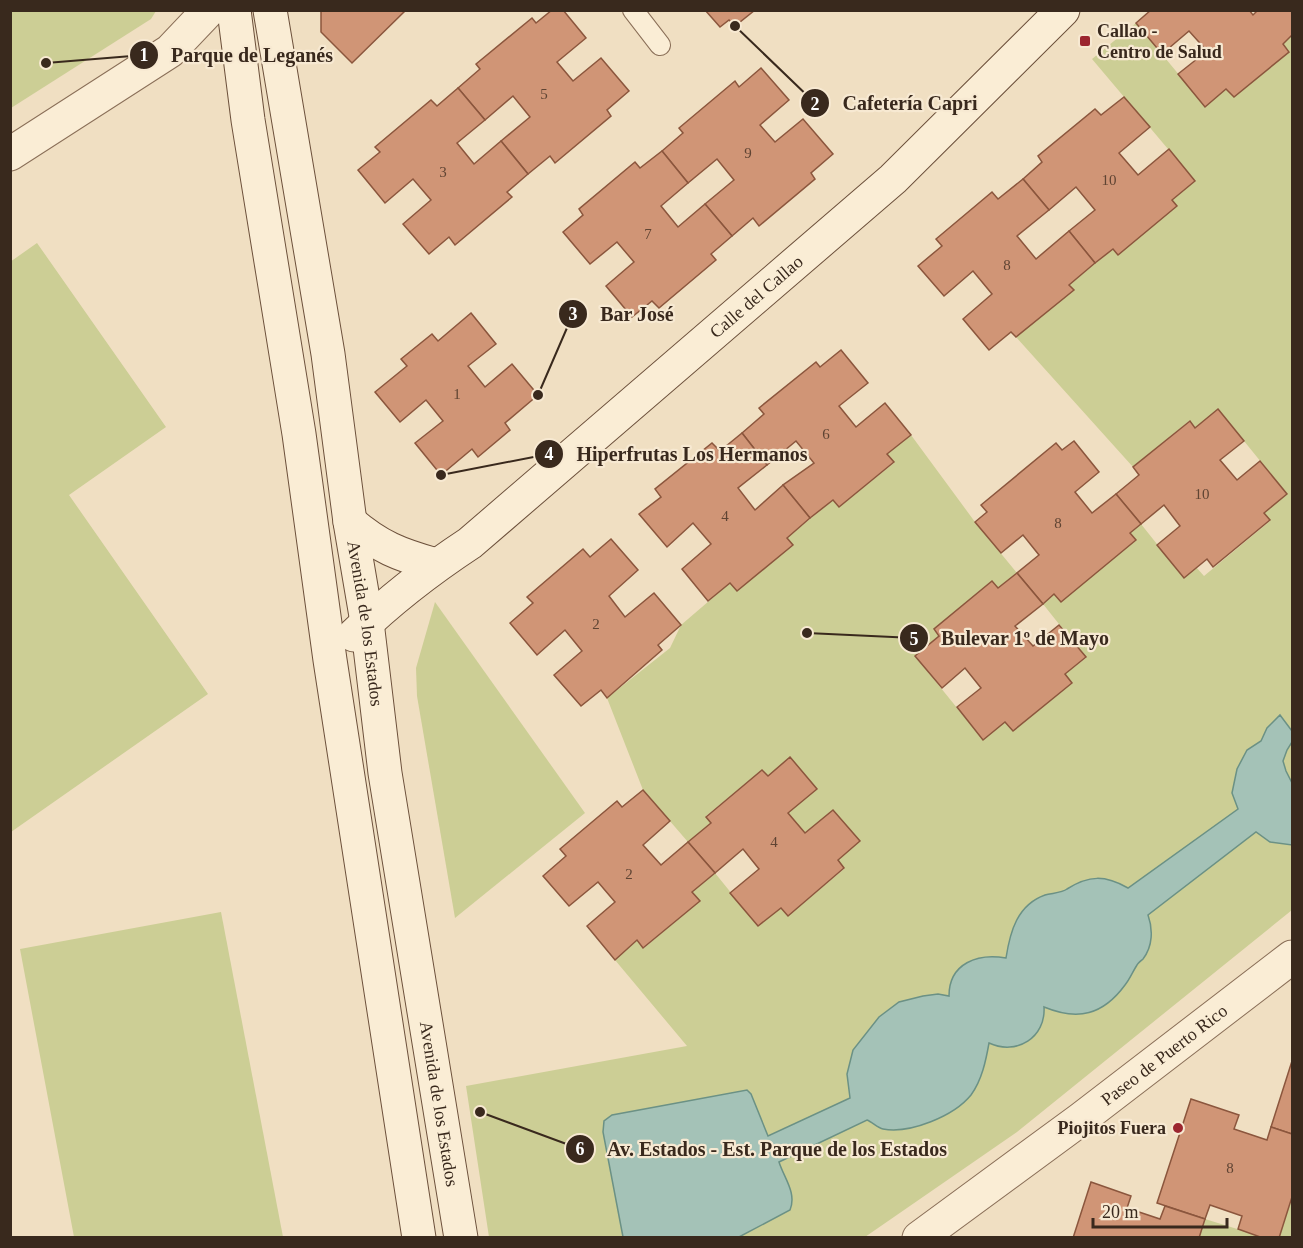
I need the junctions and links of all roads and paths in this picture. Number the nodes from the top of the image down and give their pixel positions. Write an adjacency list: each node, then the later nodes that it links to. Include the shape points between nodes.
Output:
1 (208, 10): 7 (street)
2 (270, 10): 8 (street, Avenida de los Estados)
3 (633, 10): 6 (lane)
4 (1063, 10): 11 (street, Calle del Callao, via 893,179 470,543)
5 (236, 21): 7 (street); 8 (street, via 262,40); 13 (street)
6 (660, 45)
7 (170, 51): 9 (street)
8 (279, 63): 10 (street, Avenida de los Estados, via 328,354)
9 (10, 154)
10 (350, 522): 11 (street, via 385,548); 12 (street, Avenida de los Estados)
11 (436, 565): 12 (street, Calle del Callao)
12 (367, 622): 13 (street, Calle del Callao); 16 (street, Avenida de los Estados, via 385,772)
13 (330, 660): 15 (street)
14 (1293, 957): 17 (street, Paseo de Puerto Rico)
15 (419, 1238)
16 (461, 1238)
17 (919, 1238)

